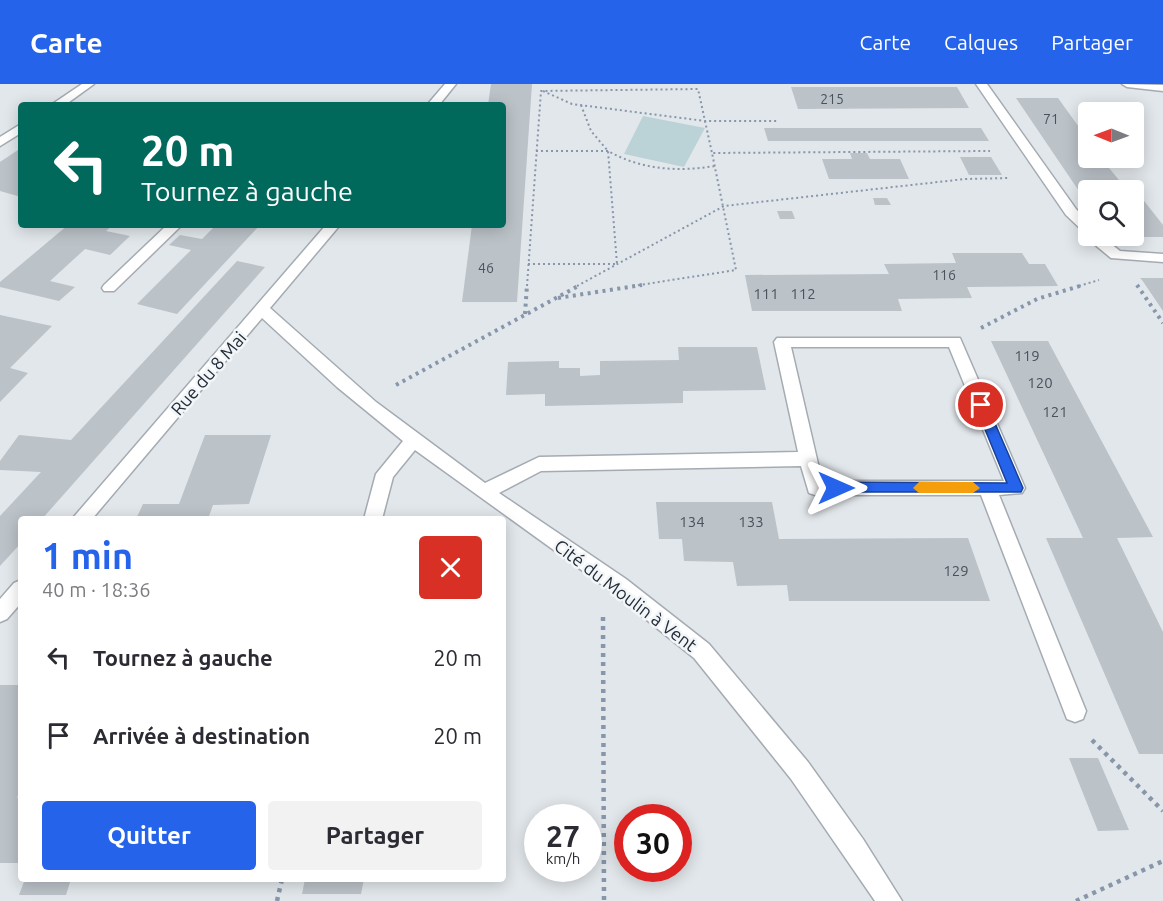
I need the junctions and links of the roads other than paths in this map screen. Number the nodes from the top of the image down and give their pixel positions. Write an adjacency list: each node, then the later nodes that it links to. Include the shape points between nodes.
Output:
1 (89, 84): 7 (street)
2 (451, 84): 8 (street)
3 (981, 84): 11 (street)
4 (1127, 84): 5 (street)
5 (1159, 88): 6 (street)
6 (1163, 97)
7 (62, 102)
8 (436, 102)
9 (18, 130): 10 (street)
10 (0, 142)
11 (1078, 219)
12 (172, 228): 16 (street)
13 (331, 228): 17 (street, Rue du 8 Mai)
14 (1106, 246): 15 (street, via 1116,255)
15 (1163, 258)
16 (109, 288)
17 (263, 310): 18 (street, Cité du Moulin à Vent, via 312,360); 22 (street, Rue du 8 Mai)
18 (414, 439): 21 (street, Cité du Moulin à Vent); 23 (street, via 385,474)
19 (809, 459): 20 (street, via 815,488); 20 (street, via 782,342 955,342 1016,488); 21 (street, via 539,464)
20 (987, 488): 26 (street)
21 (484, 492): 27 (street, Cité du Moulin à Vent, via 602,574 696,646 775,738 849,837)
22 (84, 516)
23 (374, 516)
24 (18, 592): 25 (street)
25 (0, 613)
26 (1075, 711)
27 (889, 901)

